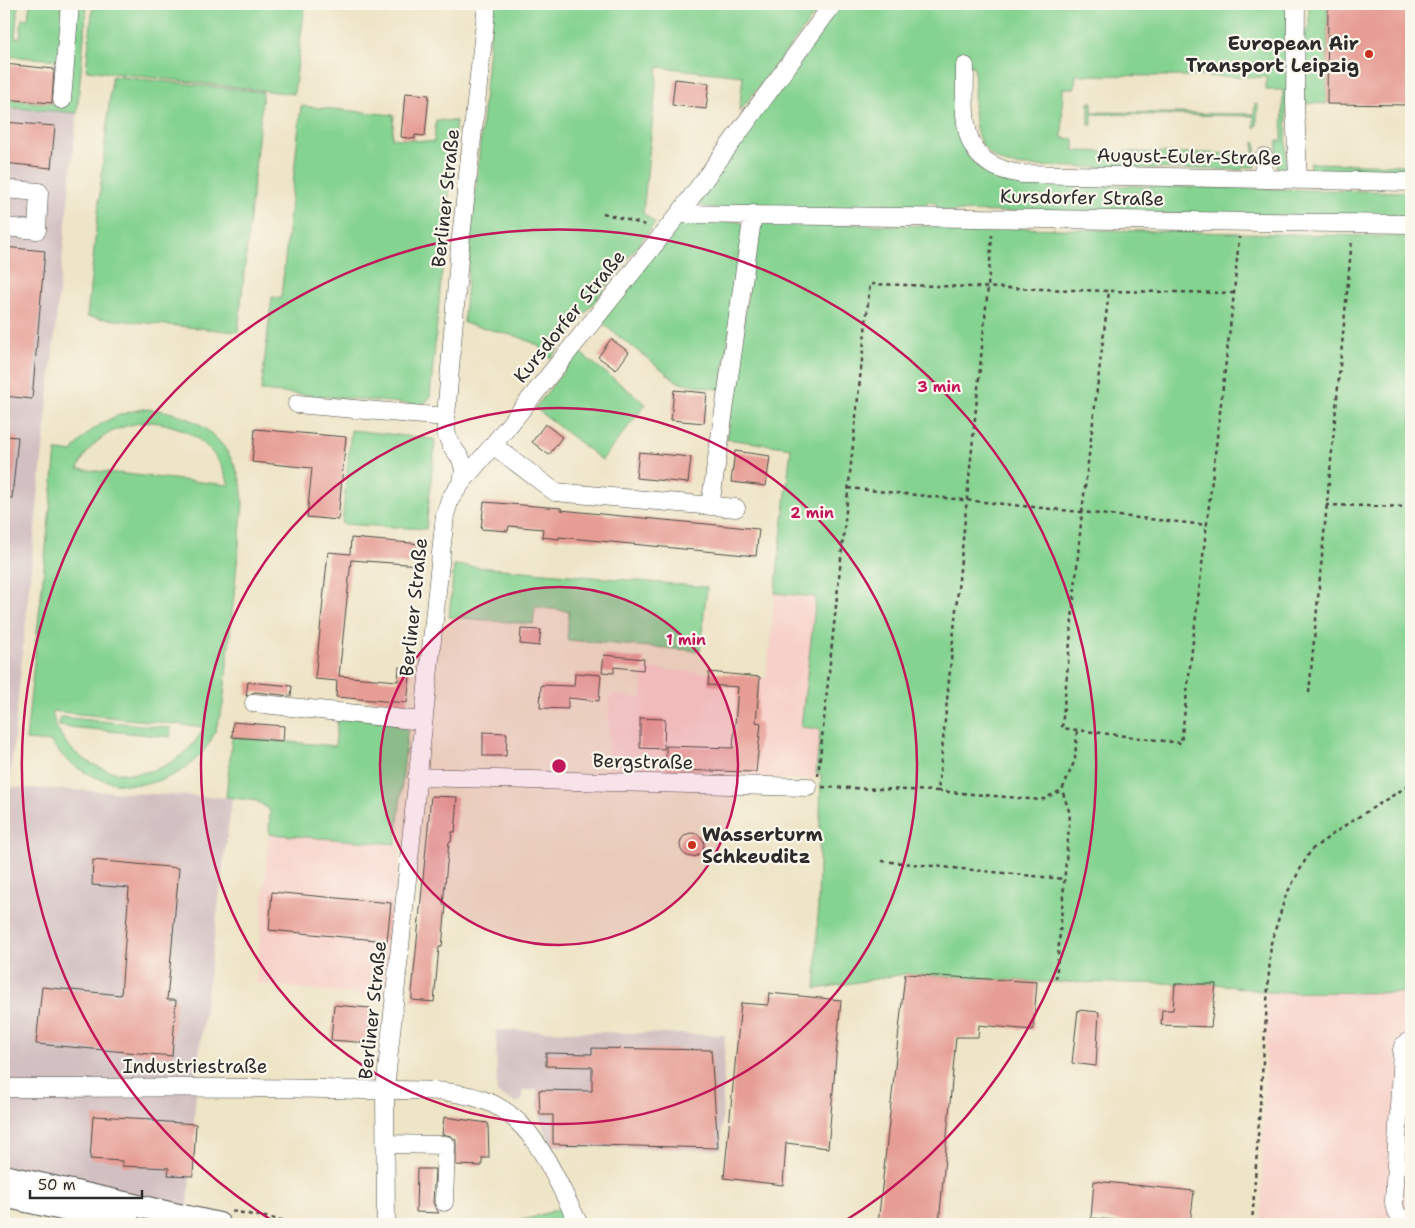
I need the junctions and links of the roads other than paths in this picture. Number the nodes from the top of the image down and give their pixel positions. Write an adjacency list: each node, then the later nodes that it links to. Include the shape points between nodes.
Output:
1 (70, 4): 6 (street)
2 (487, 4): 17 (street, Berliner Straße, via 460,246)
3 (833, 4): 12 (street, Kursdorfer Straße)
4 (1296, 4): 9 (street)
5 (965, 66): 8 (street, August-Euler-Straße, via 967,136 982,158 1005,172)
6 (62, 100)
7 (1264, 158): 8 (street)
8 (1263, 179): 9 (street, August-Euler-Straße)
9 (1298, 180): 10 (street, August-Euler-Straße)
10 (1411, 182)
11 (4, 189): 15 (street, via 39,192 37,230)
12 (679, 214): 13 (street, Kursdorfer Straße); 18 (street, Kursdorfer Straße)
13 (753, 214): 14 (street, Kursdorfer Straße); 20 (street)
14 (1411, 224)
15 (4, 227)
16 (296, 404): 17 (street)
17 (446, 417): 19 (street, Berliner Straße, via 446,433 464,470)
18 (493, 445): 19 (street, Kursdorfer Straße); 20 (street, via 555,492)
19 (462, 482): 23 (street, Berliner Straße, via 450,499 445,515)
20 (710, 506): 21 (street)
21 (736, 508)
22 (254, 703): 23 (street)
23 (422, 721): 24 (street, Berliner Straße)
24 (417, 777): 25 (street, Bergstraße); 28 (street, Berliner Straße)
25 (808, 787)
26 (1411, 1040): 33 (street, via 1402,1050 1394,1202 1398,1215 1403,1220)
27 (4, 1088): 28 (street, Industriestraße, via 295,1087)
28 (386, 1090): 29 (street, Berliner Straße); 37 (street, Industriestraße, via 469,1095 493,1104 521,1124 543,1152)
29 (385, 1144): 32 (street, via 446,1145); 36 (street, Berliner Straße)
30 (4, 1176): 35 (main road)
31 (4, 1196): 34 (main road)
32 (444, 1202)
33 (1411, 1220)
34 (129, 1224)
35 (218, 1224)
36 (386, 1224)
37 (579, 1224)

